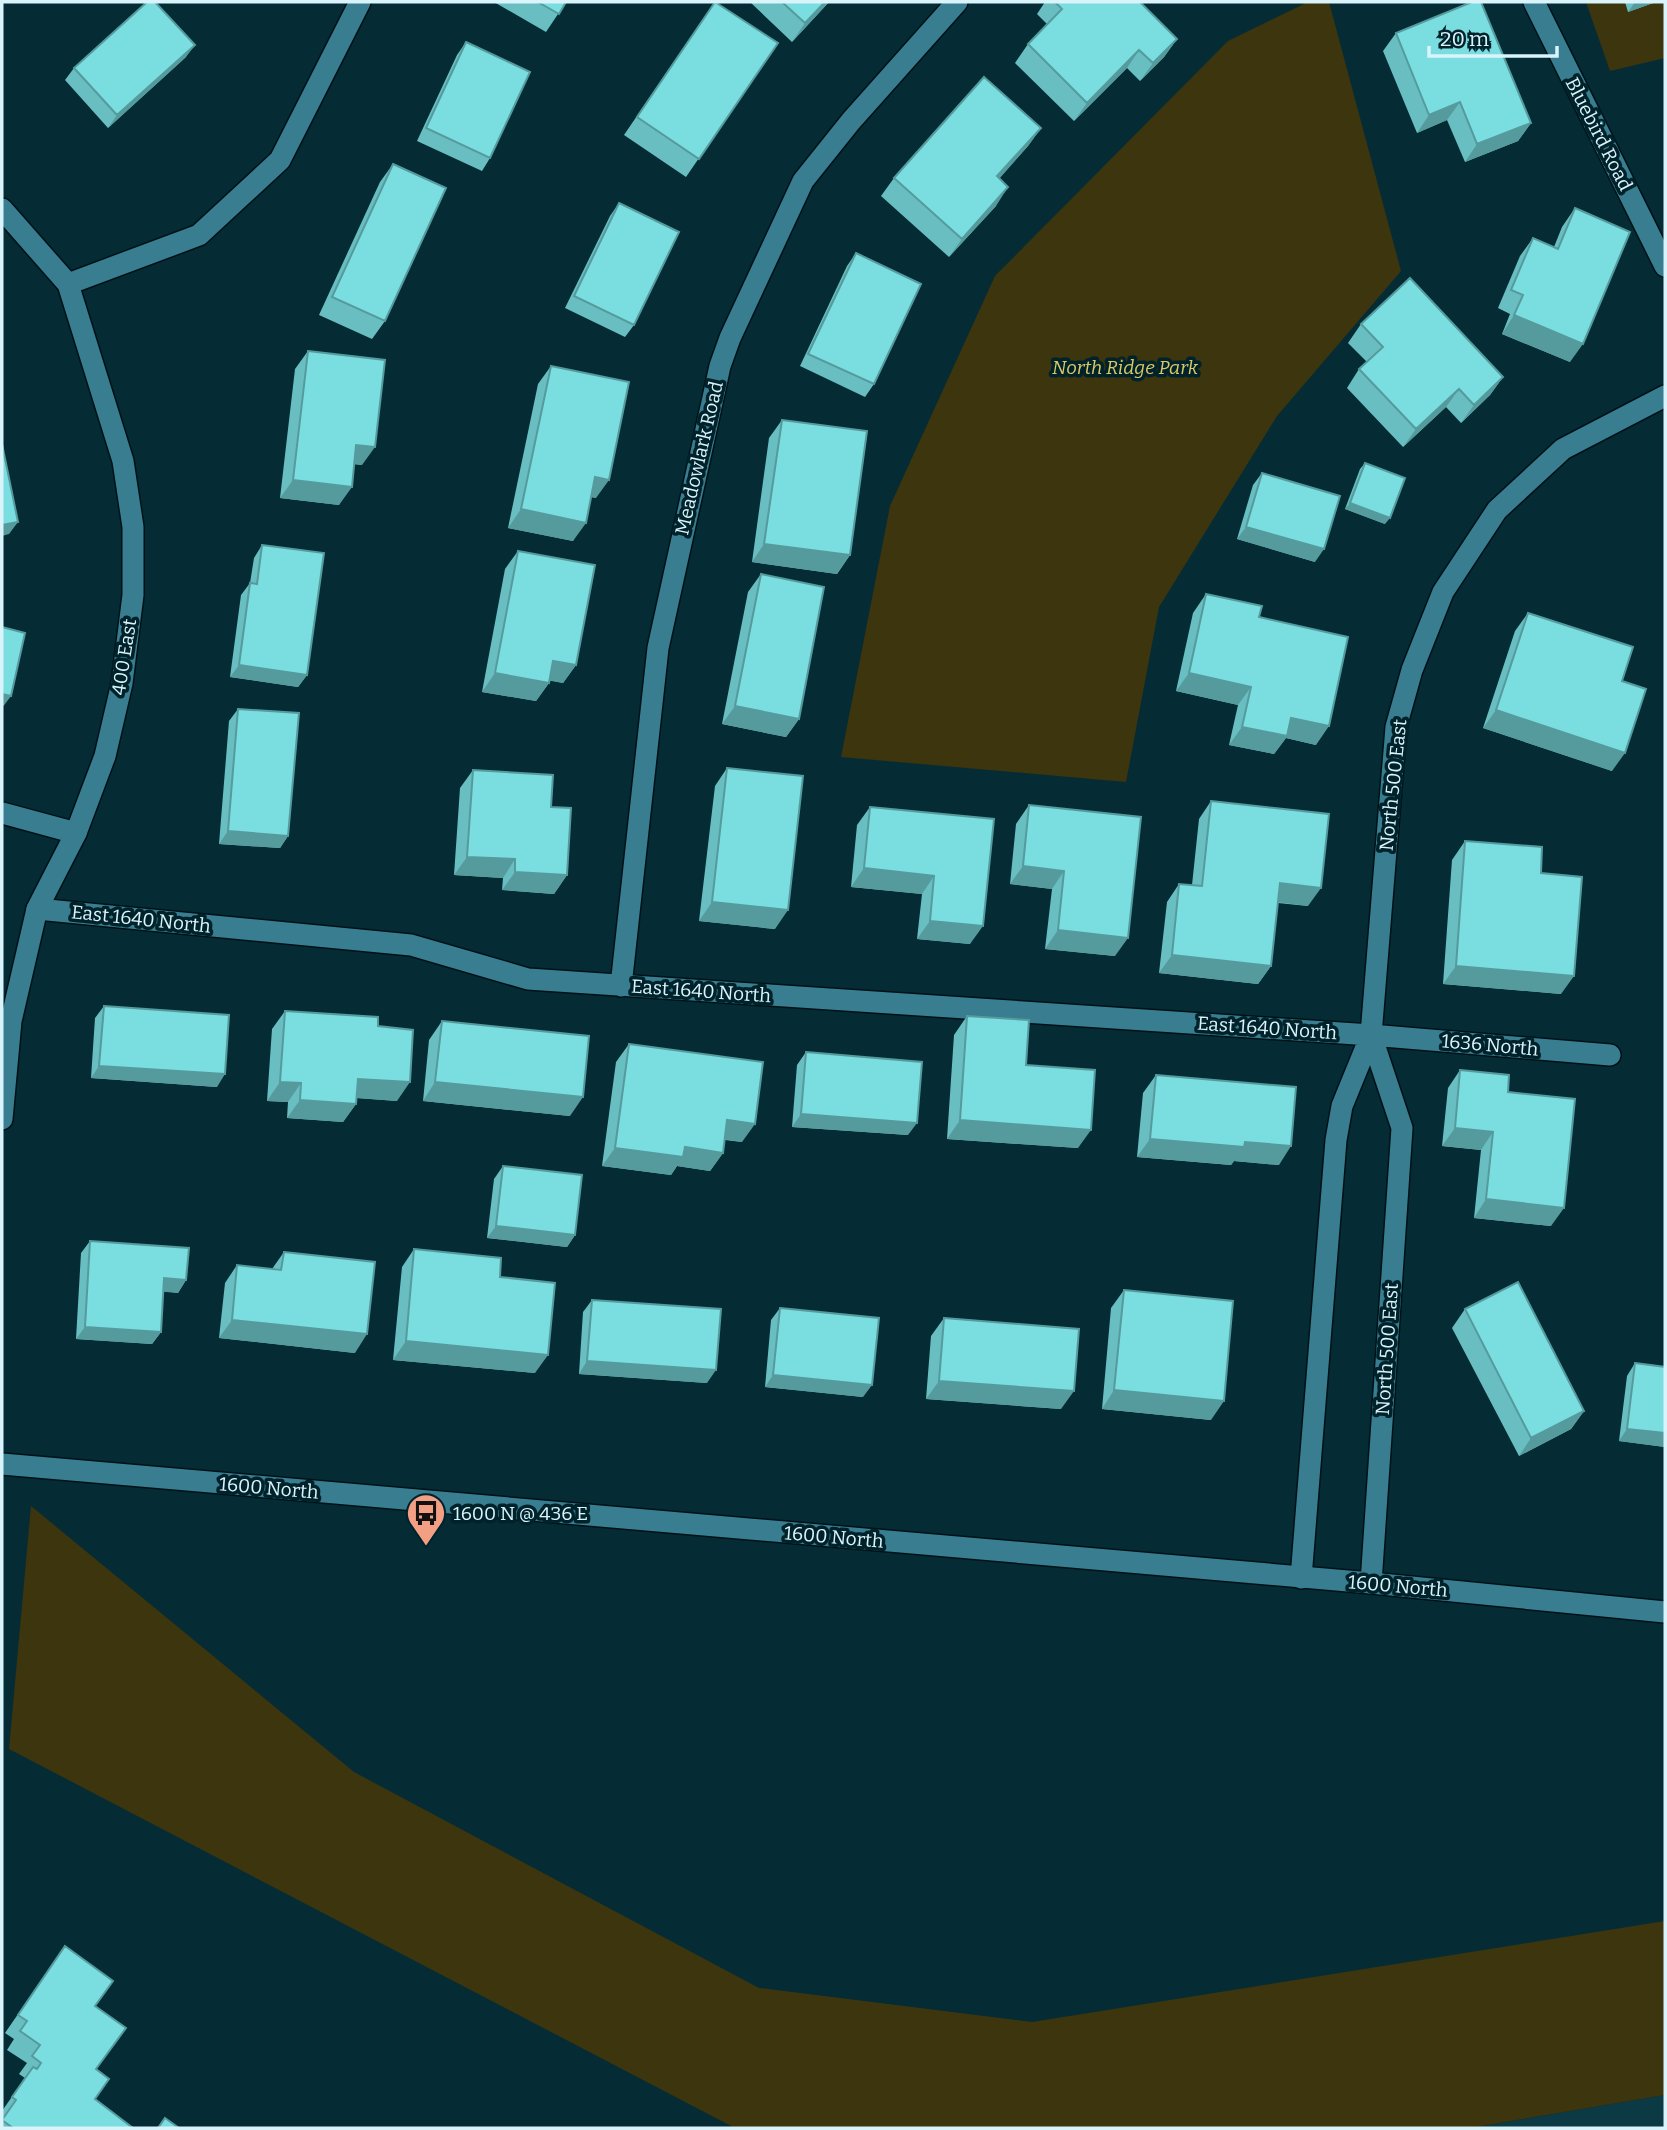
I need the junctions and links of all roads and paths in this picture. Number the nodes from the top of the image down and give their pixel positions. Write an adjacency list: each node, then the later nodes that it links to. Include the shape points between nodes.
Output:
1 (360, 2): 6 (street, via 279,160 199,235)
2 (957, 2): 11 (street, Meadowlark Road, via 803,181 730,338 697,461 657,648)
3 (1534, 2): 5 (street, Bluebird Road)
4 (2, 209): 6 (street, 400 East)
5 (1665, 266)
6 (68, 284): 9 (street, 400 East, via 120,448 133,527 134,595 122,683 104,756)
7 (1665, 396): 12 (street, North 500 East, via 1563,449 1497,510 1443,592 1412,670 1396,727)
8 (2, 813): 9 (street)
9 (76, 833): 10 (street, 400 East)
10 (37, 909): 11 (street, East 1640 North, via 411,945 528,979); 14 (street, 400 East, via 11,1021)
11 (621, 986): 12 (street, East 1640 North)
12 (1371, 1035): 13 (street, 1636 North); 16 (street, North 500 East, via 1342,1106 1336,1140); 17 (street, North 500 East, via 1402,1128)
13 (1610, 1055)
14 (2, 1119)
15 (2, 1464): 16 (street, 1600 North)
16 (1301, 1578): 17 (street, 1600 North)
17 (1371, 1583): 18 (street, 1600 North)
18 (1665, 1612)

